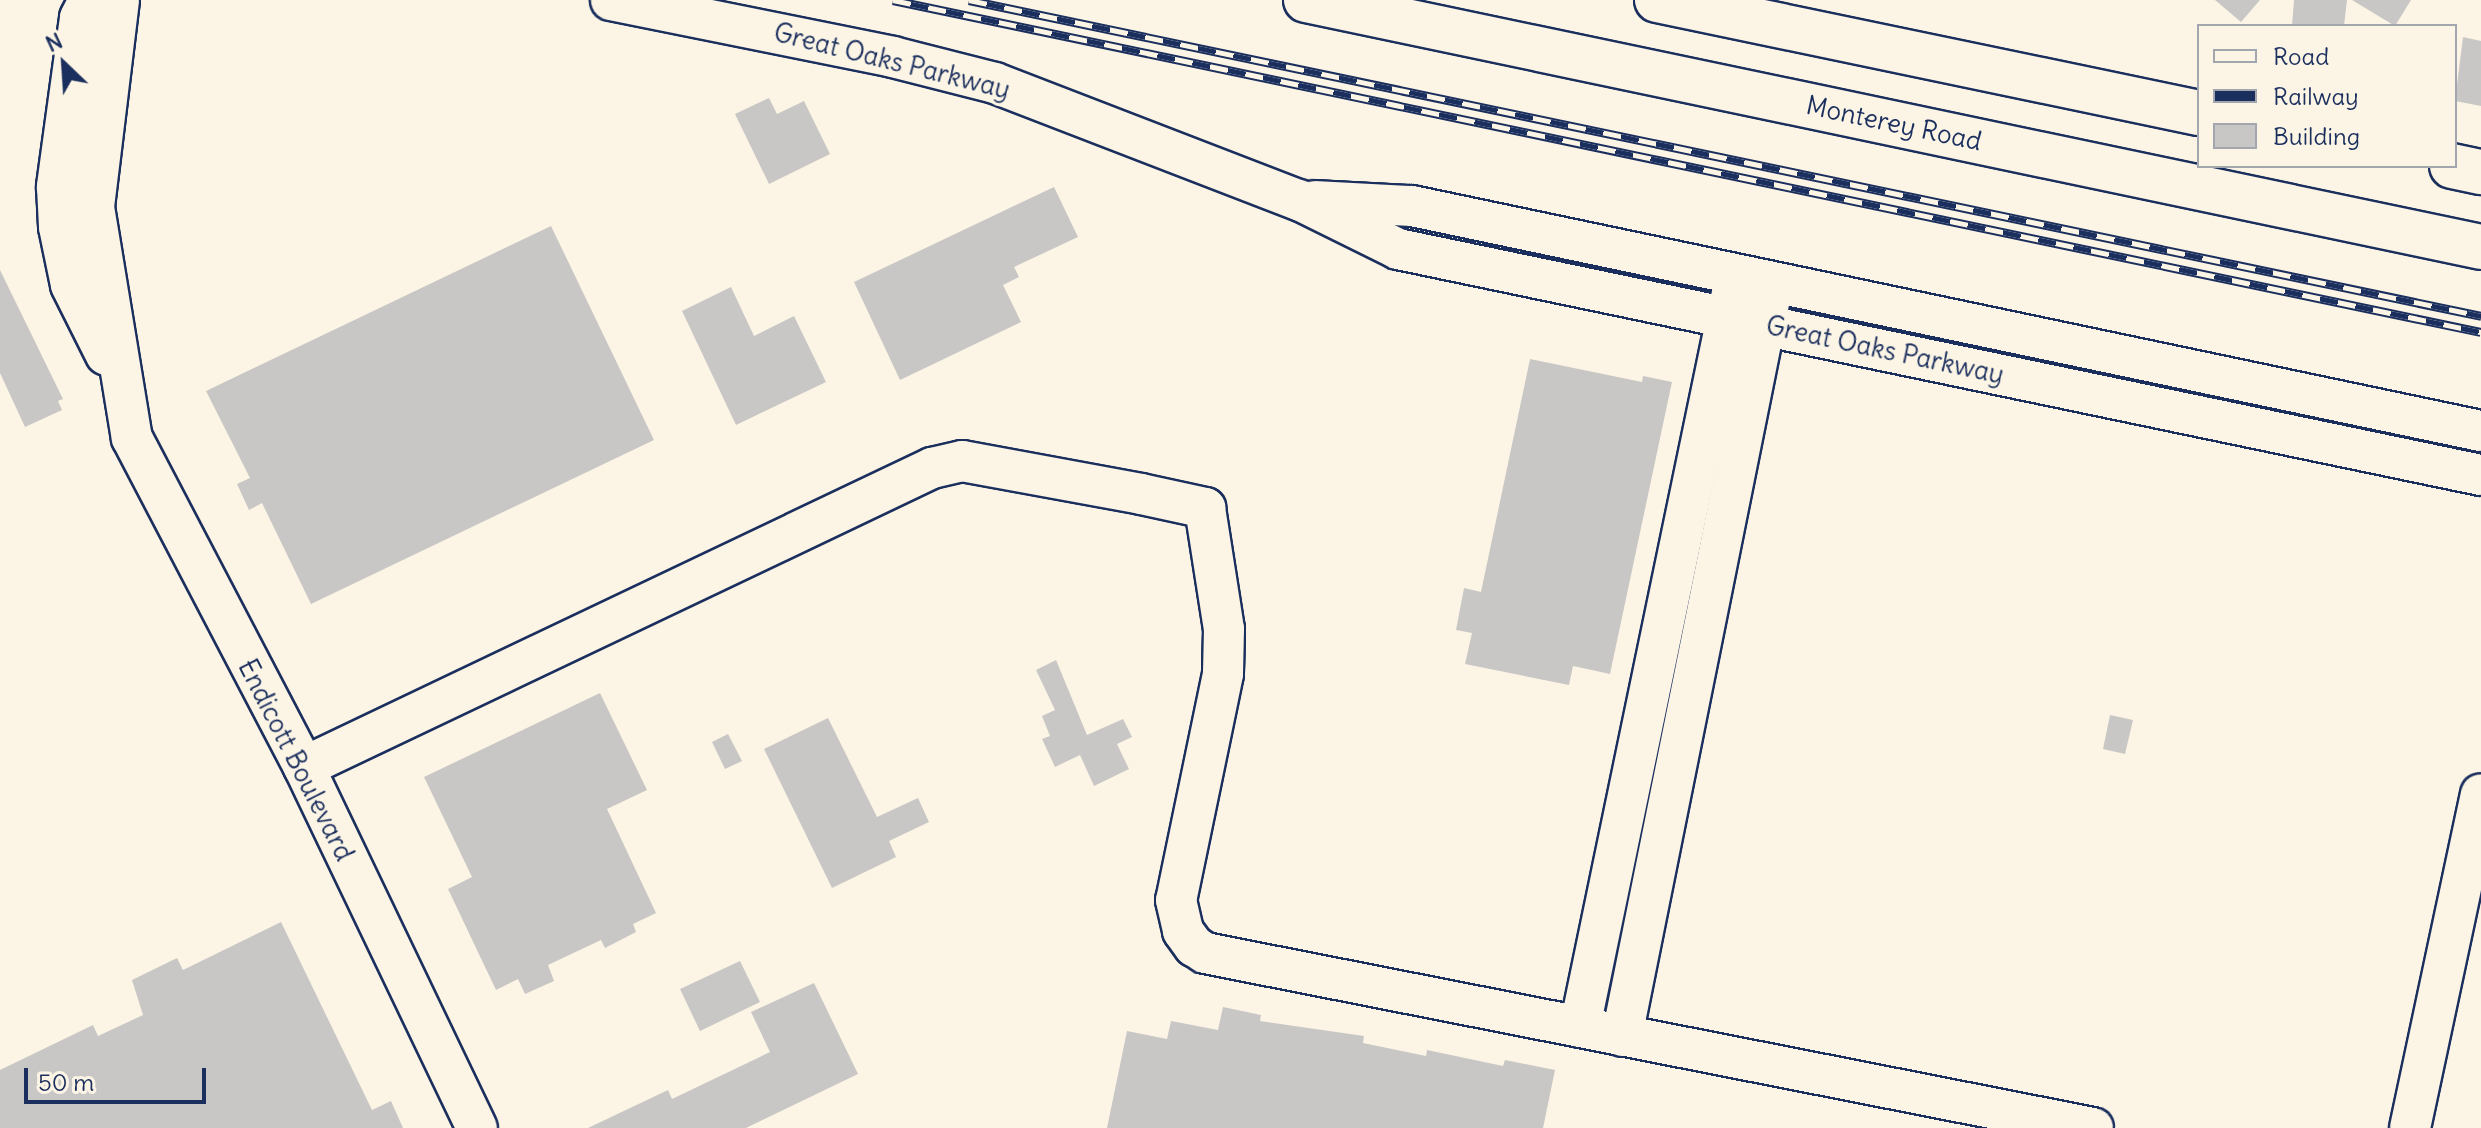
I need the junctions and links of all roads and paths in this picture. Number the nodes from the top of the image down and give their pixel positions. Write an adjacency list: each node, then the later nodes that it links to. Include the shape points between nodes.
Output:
1 (89, 0): 6 (street, Endicott Boulevard, via 80,18)
2 (119, 0): 6 (street, Endicott Boulevard)
3 (611, 0): 10 (street, Great Oaks Parkway, via 949,69)
4 (1306, 0): 11 (main road, Monterey Road)
5 (1657, 0): 7 (main road)
6 (91, 74): 17 (street, Endicott Boulevard, via 57,187 71,285 123,390 140,460)
7 (2197, 113)
8 (2457, 167): 9 (main road)
9 (2481, 172)
10 (1299, 200): 12 (street, Great Oaks Parkway, via 1412,206); 13 (street, Great Oaks Parkway, via 1398,249)
11 (2481, 247)
12 (1755, 278): 13 (street); 14 (street); 15 (street, Great Oaks Parkway)
13 (1727, 317): 14 (street, Great Oaks Parkway); 19 (street)
14 (1765, 325): 16 (street, Great Oaks Parkway); 20 (street)
15 (2481, 431)
16 (2481, 475)
17 (304, 767): 19 (street, via 932,468 962,461 1141,494 1205,508 1224,629 1223,674 1176,900 1183,931 1194,946 1205,953); 21 (street, Endicott Boulevard)
18 (2481, 794): 23 (street)
19 (1580, 1027): 20 (street)
20 (1622, 1036): 22 (street)
21 (477, 1128)
22 (2093, 1128)
23 (2410, 1128)

